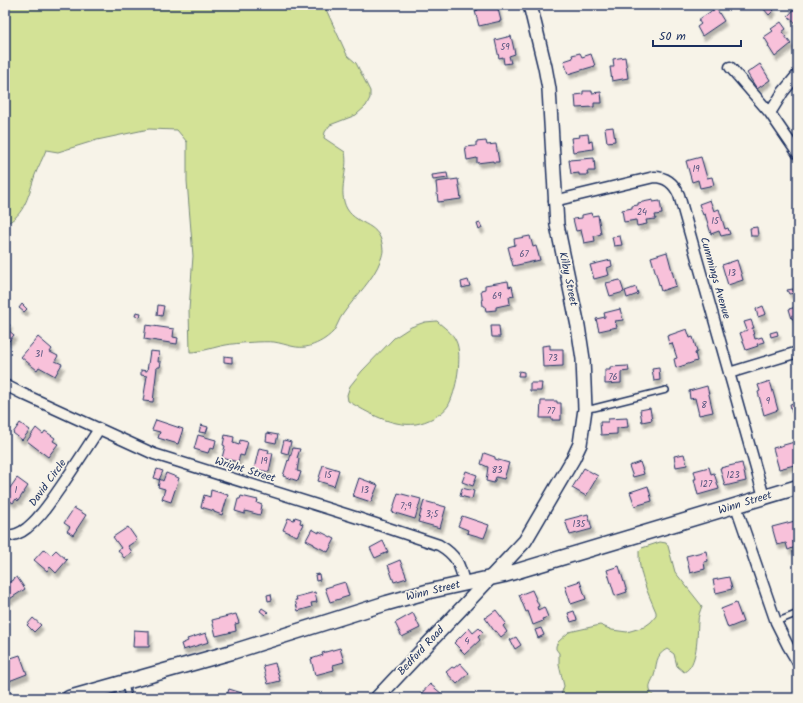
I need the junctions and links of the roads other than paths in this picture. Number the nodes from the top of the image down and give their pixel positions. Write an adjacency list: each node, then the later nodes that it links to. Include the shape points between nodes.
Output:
1 (530, 5): 6 (street, Kilby Street, via 549,89)
2 (730, 67): 4 (street)
3 (798, 74): 4 (street)
4 (770, 112): 5 (street)
5 (798, 154)
6 (554, 201): 8 (street, Cummings Avenue, via 654,177 673,184 679,195); 11 (street, Kilby Street, via 560,244 581,345)
7 (798, 352): 8 (street)
8 (729, 373): 14 (street, Cummings Avenue)
9 (5, 385): 12 (street, Wright Street)
10 (666, 390): 11 (lane)
11 (584, 409): 17 (street, Kilby Street, via 577,452 525,541)
12 (99, 429): 16 (street, David Circle, via 39,516 20,533); 18 (street, Wright Street, via 165,458 439,545 456,558)
13 (798, 487): 14 (main road, Winn Street)
14 (764, 497): 15 (main road, Winn Street)
15 (736, 506): 17 (main road, Winn Street); 20 (street)
16 (5, 536)
17 (491, 578): 18 (main road, Winn Street); 25 (street, Bedford Road)
18 (464, 583): 22 (main road, Winn Street, via 387,603)
19 (798, 613): 20 (lane)
20 (776, 622): 21 (street)
21 (798, 663)
22 (125, 682): 23 (main road, Winn Street); 24 (lane)
23 (69, 698)
24 (128, 698)
25 (377, 698)

